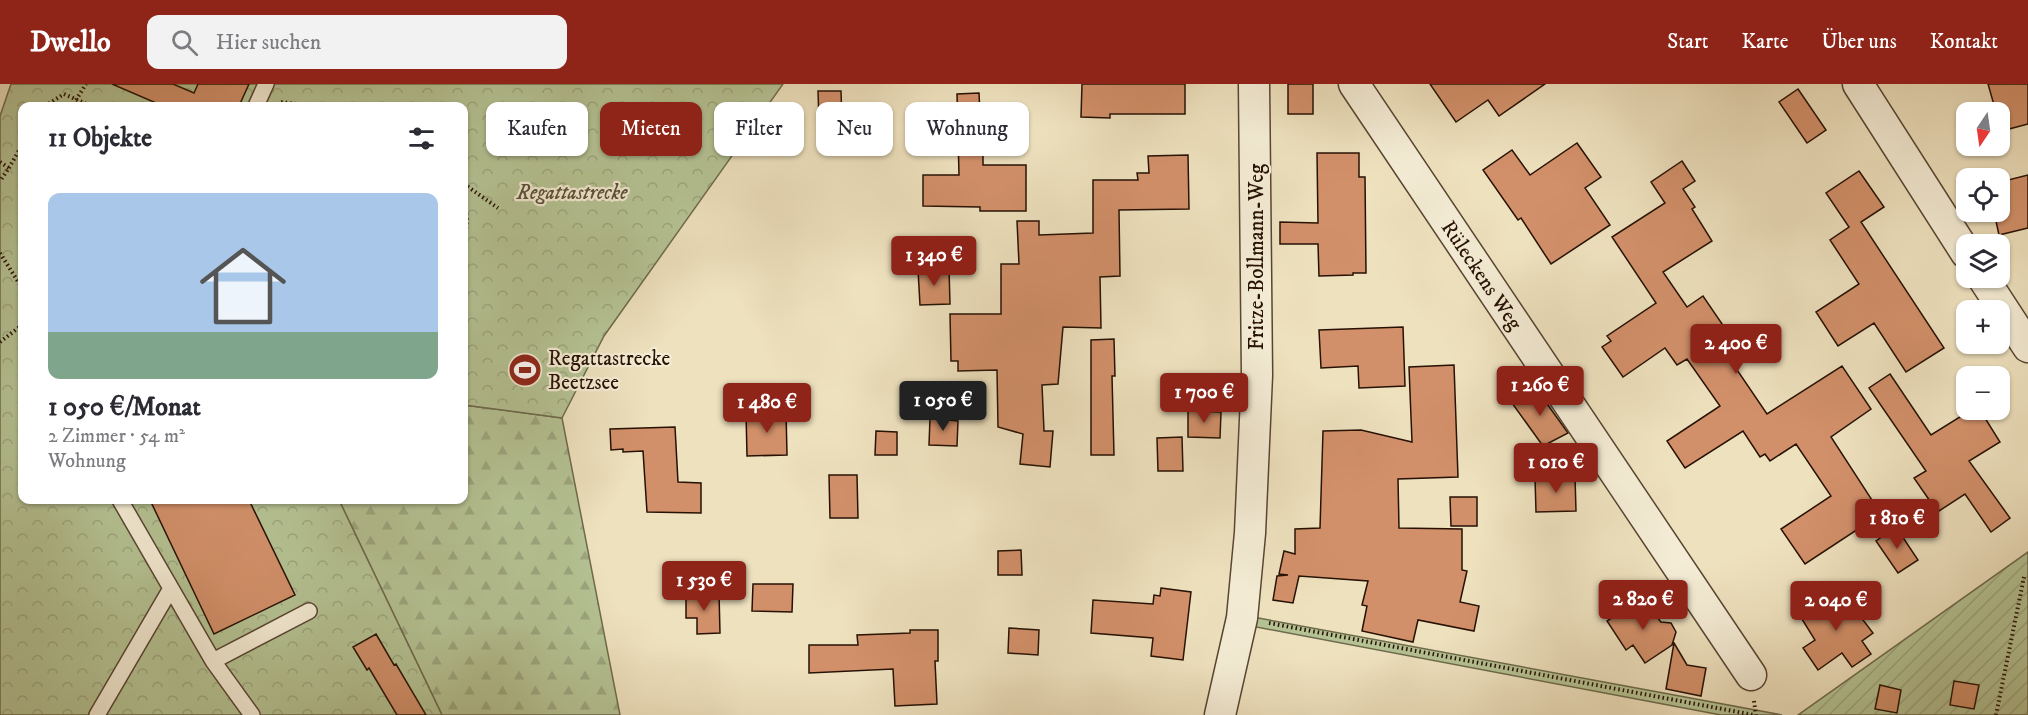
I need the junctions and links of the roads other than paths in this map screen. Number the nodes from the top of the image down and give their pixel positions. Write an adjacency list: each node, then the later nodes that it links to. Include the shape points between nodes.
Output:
1 (266, 84): 5 (lane)
2 (1254, 84): 16 (street, Fritze-Bollmann-Weg, via 1257,375 1250,533 1242,618)
3 (1354, 84): 13 (street, Rüleckens Weg)
4 (1858, 84): 6 (street)
5 (258, 102)
6 (1956, 236)
7 (1990, 288): 8 (street)
8 (2028, 347)
9 (122, 504): 10 (lane)
10 (170, 590): 12 (lane); 14 (lane)
11 (309, 611): 12 (lane)
12 (213, 660): 15 (lane)
13 (1751, 675)
14 (97, 715)
15 (252, 715)
16 (1220, 715)

